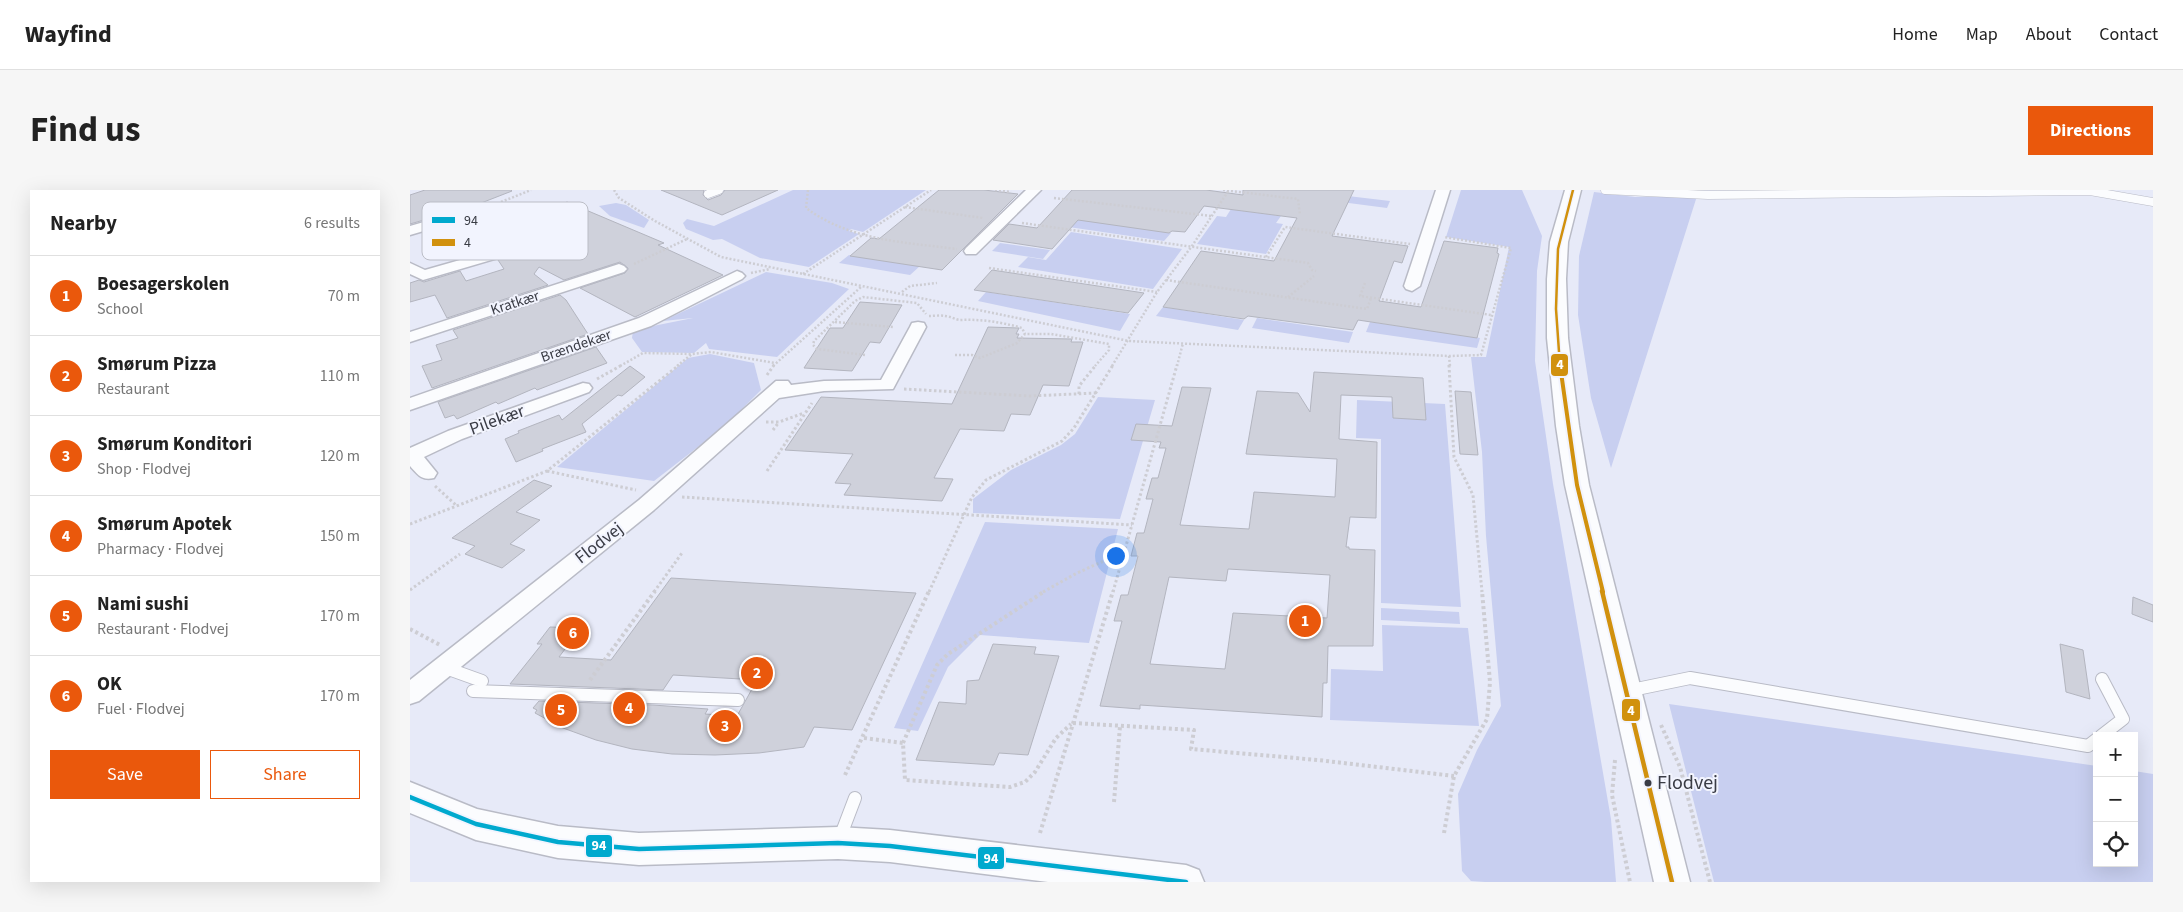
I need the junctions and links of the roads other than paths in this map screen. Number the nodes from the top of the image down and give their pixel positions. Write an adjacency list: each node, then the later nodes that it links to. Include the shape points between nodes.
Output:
1 (719, 190): 7 (lane)
2 (1034, 190): 9 (street)
3 (1443, 190): 14 (street)
4 (1573, 190): 25 (street, via 1558,247 1557,348 1577,485)
5 (1605, 190): 6 (lane)
6 (1659, 192): 8 (lane, via 2090,191)
7 (708, 194)
8 (2153, 202)
9 (972, 251)
10 (475, 260): 11 (street, via 423,275)
11 (410, 268)
12 (619, 269): 16 (street, Kratkær)
13 (737, 276): 18 (street, Brændekær, via 645,322)
14 (1412, 286)
15 (918, 327): 21 (street, Flodvej, via 887,385 778,389 746,422 659,495)
16 (410, 337)
17 (583, 388): 19 (street, Pilekær)
18 (410, 404)
19 (411, 455): 20 (street, Pilekær)
20 (427, 473)
21 (450, 661): 23 (lane); 26 (street, Flodvej)
22 (2102, 679): 28 (lane, via 2123,719)
23 (482, 681)
24 (473, 691): 27 (lane)
25 (1626, 691): 29 (lane, via 1690,678 2088,746); 34 (street)
26 (410, 694)
27 (738, 700)
28 (2106, 732)
29 (2093, 742)
30 (410, 797): 32 (street, via 476,824 558,842 640,849)
31 (855, 798): 32 (lane)
32 (838, 844): 33 (street, via 890,846)
33 (1186, 882)
34 (1672, 882)

